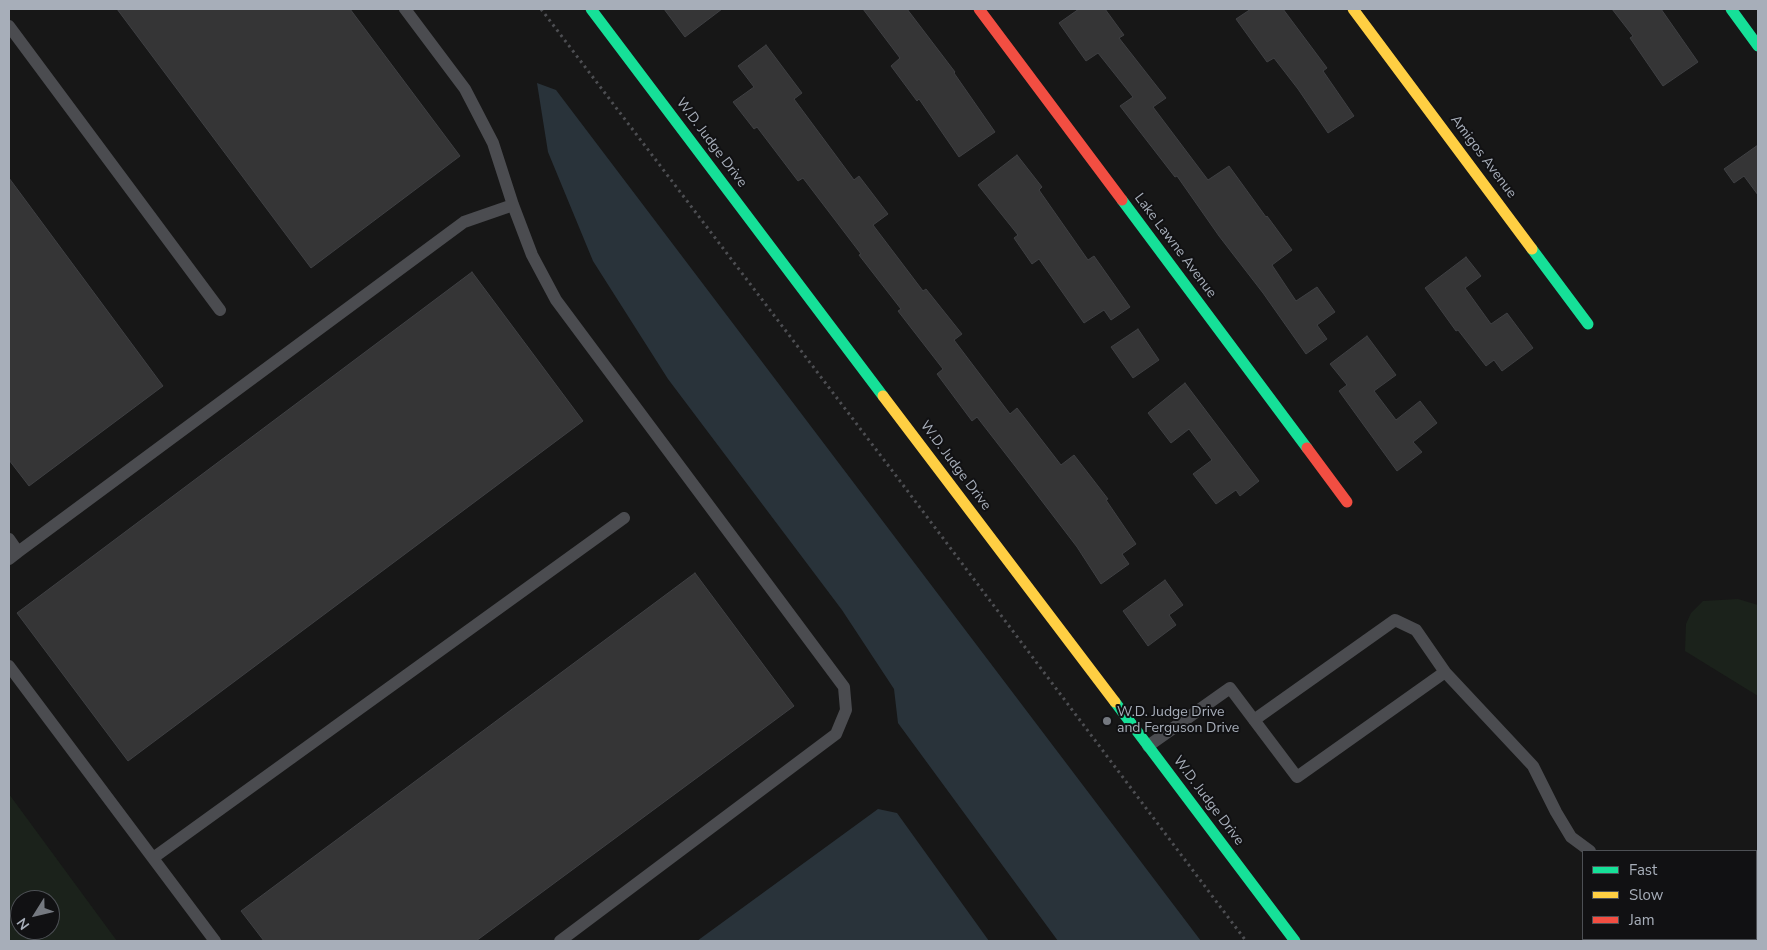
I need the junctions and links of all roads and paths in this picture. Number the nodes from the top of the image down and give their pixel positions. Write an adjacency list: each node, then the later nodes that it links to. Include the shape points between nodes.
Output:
1 (405, 9): 9 (lane, via 465,89 493,143)
2 (541, 9): 24 (path)
3 (592, 9): 19 (street, W.D. Judge Drive)
4 (979, 9): 12 (street, Lake Lawne Avenue)
5 (1353, 9): 11 (street, Amigos Avenue)
6 (1731, 9): 8 (street)
7 (9, 26): 10 (lane)
8 (1758, 46)
9 (513, 205): 15 (lane, via 464,222); 23 (lane, via 532,255 556,300 844,687 846,710 836,734)
10 (220, 310)
11 (1588, 324)
12 (1347, 502)
13 (624, 518): 21 (lane)
14 (9, 539): 15 (lane)
15 (13, 555)
16 (9, 666): 21 (lane)
17 (1445, 672): 18 (lane, via 1416,630 1395,620); 18 (lane, via 1297,777); 20 (lane, via 1534,766 1571,837)
18 (1254, 720): 19 (lane, via 1230,688)
19 (1148, 746): 25 (street, W.D. Judge Drive)
20 (1589, 850)
21 (153, 858): 22 (lane)
22 (215, 941)
23 (560, 941)
24 (1246, 941)
25 (1295, 941)

